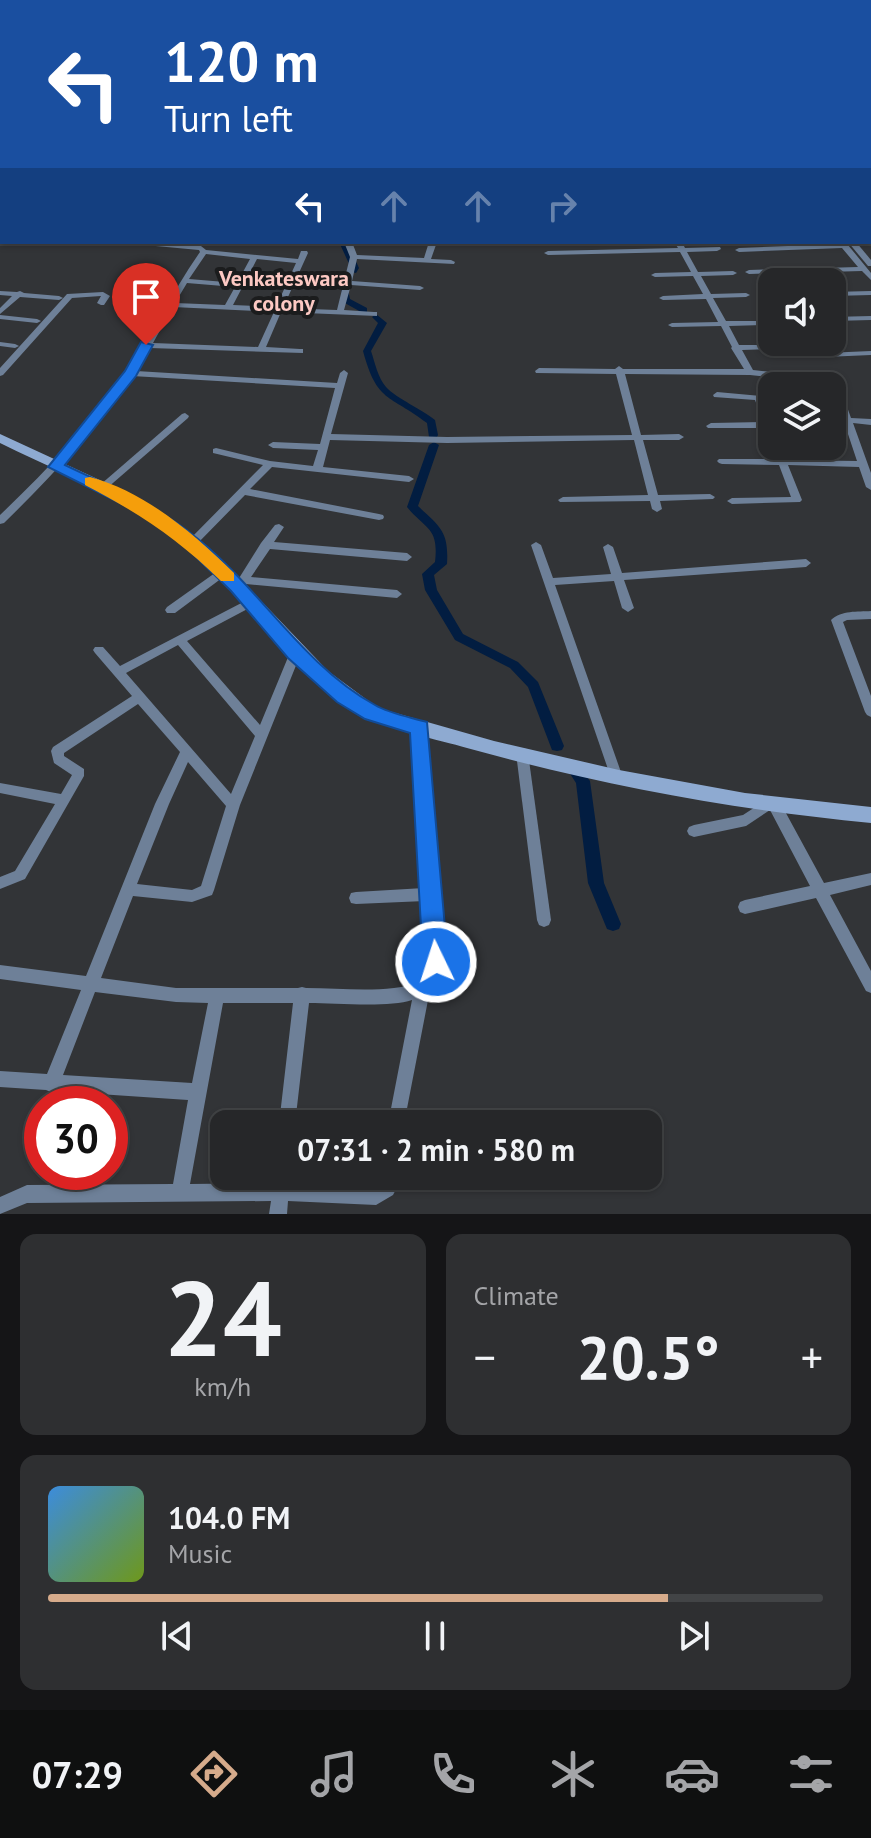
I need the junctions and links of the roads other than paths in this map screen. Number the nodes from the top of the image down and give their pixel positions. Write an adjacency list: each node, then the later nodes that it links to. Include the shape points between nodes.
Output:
1 (156, 244): 10 (street)
2 (349, 244): 13 (street)
3 (393, 244): 14 (street)
4 (432, 244): 15 (street)
5 (831, 244): 9 (street)
6 (847, 244): 17 (street)
7 (680, 246): 8 (street); 11 (street); 20 (street)
8 (717, 249)
9 (739, 250)
10 (204, 252): 12 (street); 23 (street)
11 (548, 253)
12 (255, 257): 25 (street); 38 (street, via 302,257)
13 (354, 257): 14 (street); 24 (street)
14 (390, 257): 15 (street)
15 (427, 259): 16 (street)
16 (451, 262)
17 (867, 267): 18 (street); 22 (street)
18 (749, 272)
19 (733, 273): 20 (street)
20 (695, 274): 21 (street); 32 (street)
21 (655, 275)
22 (871, 278)
23 (183, 281): 25 (street); 36 (street)
24 (348, 283): 26 (street); 39 (street)
25 (240, 285): 37 (street)
26 (420, 288)
27 (22, 291): 28 (street); 33 (street); 40 (street)
28 (0, 293)
29 (871, 293): 30 (street)
30 (846, 294)
31 (746, 295): 32 (street)
32 (708, 297): 34 (street); 46 (street)
33 (59, 298)
34 (663, 298)
35 (101, 303): 60 (street, via 103,294 70,296)
36 (169, 305): 37 (street); 49 (street)
37 (228, 307): 38 (street)
38 (278, 309): 39 (street); 53 (street)
39 (340, 312): 41 (street)
40 (0, 314): 44 (street)
41 (374, 314)
42 (871, 318): 43 (street)
43 (846, 319)
44 (37, 321)
45 (758, 323): 46 (street)
46 (723, 324): 47 (street); 52 (street)
47 (672, 325)
48 (0, 344): 50 (street)
49 (146, 345): 53 (street); 61 (street)
50 (15, 346)
51 (758, 347): 52 (street)
52 (735, 348): 59 (street)
53 (261, 349): 54 (street)
54 (300, 351)
55 (871, 353): 56 (street)
56 (846, 354)
57 (619, 369): 58 (street); 59 (street); 71 (street)
58 (539, 371)
59 (750, 372): 67 (street, via 832,384)
60 (0, 373)
61 (131, 373): 63 (street); 81 (street)
62 (344, 373): 63 (street)
63 (339, 386): 74 (street)
64 (717, 395): 65 (street)
65 (758, 398)
66 (185, 416): 84 (street)
67 (848, 420): 68 (street); 80 (street)
68 (871, 422)
69 (711, 426): 70 (street)
70 (758, 429)
71 (637, 437): 72 (street); 74 (street); 90 (street)
72 (679, 437)
73 (0, 438): 81 (street)
74 (323, 442): 75 (street); 82 (street)
75 (273, 445)
76 (216, 451): 79 (street)
77 (722, 461): 78 (street)
78 (783, 462): 80 (street); 89 (street, via 797,500)
79 (270, 464): 82 (street); 86 (street)
80 (863, 464): 85 (street)
81 (56, 467): 84 (street); 92 (street)
82 (317, 470): 83 (street)
83 (409, 479)
84 (103, 487): 94 (street, via 146,509)
85 (871, 487)
86 (243, 491): 91 (street); 94 (street)
87 (710, 497): 90 (street)
88 (563, 500): 90 (street)
89 (732, 501)
90 (656, 504)
91 (379, 517)
92 (0, 521)
93 (279, 527): 95 (street)
94 (192, 543): 100 (street)
95 (265, 545): 98 (street); 103 (street)
96 (536, 545): 102 (street)
97 (608, 547): 101 (street)
98 (407, 557)
99 (806, 563): 101 (street)
100 (222, 572): 103 (street); 107 (street)
101 (620, 577): 102 (street); 106 (street)
102 (549, 582): 119 (street)
103 (240, 583): 104 (street); 105 (street)
104 (397, 594)
105 (251, 602): 109 (street); 111 (street)
106 (628, 608)
107 (171, 610)
108 (871, 615): 114 (street, via 837,620)
109 (180, 640): 112 (street); 116 (street)
110 (99, 650): 112 (street)
111 (295, 653): 115 (street, via 372,713); 116 (street)
112 (120, 671): 113 (street)
113 (138, 698): 117 (street); 121 (street, via 57,751 58,759 79,773)
114 (871, 712)
115 (420, 728): 118 (street); 130 (street)
116 (261, 735): 122 (street)
117 (187, 751): 122 (street); 128 (street)
118 (522, 753): 119 (street); 133 (street)
119 (616, 775): 123 (street)
120 (0, 788): 121 (street)
121 (63, 800): 127 (street, via 20,875)
122 (233, 805): 128 (street, via 207,890 200,895)
123 (771, 807): 124 (street); 125 (street, via 746,820); 129 (street)
124 (871, 815)
125 (694, 831)
126 (871, 879): 129 (street)
127 (0, 883)
128 (128, 889): 136 (street)
129 (818, 891): 132 (street); 135 (street)
130 (431, 894): 131 (street); 137 (street, via 436,962 428,988)
131 (356, 898)
132 (745, 907)
133 (544, 920)
134 (0, 972): 136 (street)
135 (869, 977)
136 (90, 985): 139 (street); 141 (street)
137 (422, 990): 138 (street, via 406,995); 144 (street)
138 (302, 994): 139 (street); 143 (street)
139 (217, 995): 142 (street)
140 (0, 1079): 141 (street)
141 (51, 1084): 142 (street)
142 (198, 1092): 149 (street)
143 (289, 1110)
144 (399, 1110)
145 (220, 1190): 149 (street)
146 (280, 1190): 151 (street)
147 (328, 1190): 148 (street, via 376,1196)
148 (385, 1190)
149 (180, 1194): 150 (street, via 27,1194)
150 (0, 1206)
151 (278, 1214)

